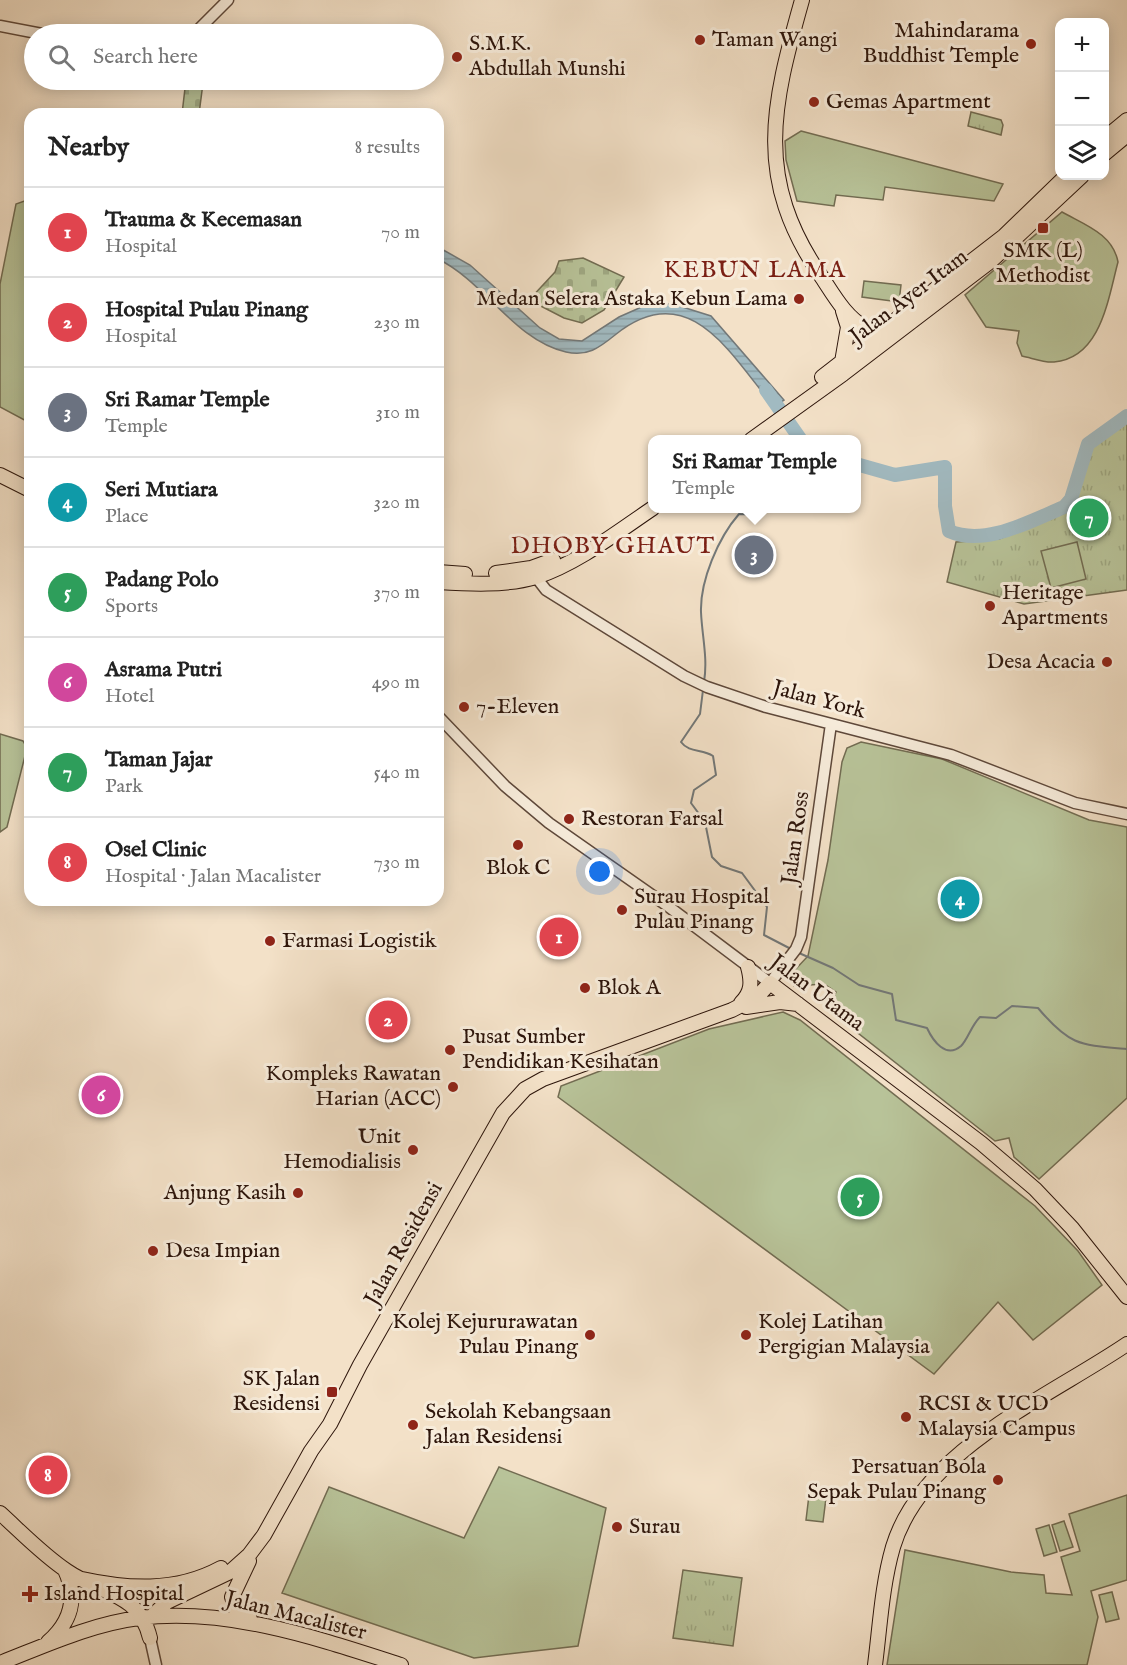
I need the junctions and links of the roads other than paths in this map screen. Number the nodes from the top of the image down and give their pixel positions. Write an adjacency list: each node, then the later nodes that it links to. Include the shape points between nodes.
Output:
1 (228, 0): 3 (street)
2 (802, 0): 12 (main road, via 774,121 776,170 781,197 797,238)
3 (204, 24)
4 (0, 26): 5 (street)
5 (24, 31)
6 (1127, 120): 7 (main road)
7 (1109, 135)
8 (1127, 135): 9 (main road)
9 (1109, 150)
10 (1062, 180): 13 (main road, Jalan Ayer Itam, via 1004,236)
11 (1078, 180): 15 (main road, Jalan Ayer Itam, via 991,261)
12 (840, 304): 13 (main road, via 866,328 879,328); 14 (main road, via 848,327)
13 (898, 316): 14 (main road, Jalan Ayer Itam)
14 (842, 362): 15 (main road, Jalan Ayer Itam)
15 (796, 402): 16 (main road, Jalan Ayer Itam)
16 (773, 419): 17 (main road, Jalan Ayer Itam); 18 (main road, Jalan Ayer Itam)
17 (747, 435)
18 (755, 435)
19 (0, 465): 21 (main road)
20 (0, 475): 22 (main road)
21 (24, 477)
22 (24, 487)
23 (648, 503): 26 (main road, via 578,549)
24 (648, 511): 26 (main road, via 581,555)
25 (444, 572): 26 (main road)
26 (533, 573): 27 (main road, via 483,583); 29 (street, Jalan York, via 546,590 693,681 766,707)
27 (444, 582)
28 (444, 722): 31 (street, Jalan Utama, via 505,786 536,812)
29 (831, 724): 30 (street, Jalan York, via 951,755 1074,803); 32 (street, Jalan Ross, via 801,937)
30 (1127, 814)
31 (748, 967): 32 (street, Jalan Utama); 34 (main road, via 748,996)
32 (770, 983): 33 (main road, Jalan Utama); 34 (main road, Jalan Residensi, via 757,997)
33 (801, 1005): 34 (main road, via 761,1004); 35 (main road, Jalan Utama, via 981,1143 1049,1201)
34 (732, 1011): 40 (main road, Jalan Residensi, via 543,1079 525,1089 503,1113)
35 (1127, 1297)
36 (1127, 1344): 38 (main road)
37 (1127, 1355): 38 (main road)
38 (1092, 1368): 51 (main road, via 984,1435 917,1498 893,1547)
39 (0, 1514): 41 (main road)
40 (264, 1536): 41 (main road, via 223,1567 180,1582 135,1588); 43 (main road, Jalan Residensi, via 230,1572 167,1602); 45 (main road, via 232,1598 236,1610)
41 (71, 1574): 43 (main road, via 121,1598); 47 (main road, via 70,1615)
42 (184, 1615): 43 (main road, Jalan Macalister); 45 (main road, Jalan Macalister); 46 (main road, via 158,1626)
43 (147, 1617): 44 (main road, Jalan Macalister); 46 (main road)
44 (115, 1623): 46 (main road, via 132,1625); 47 (main road, Jalan Macalister)
45 (262, 1625): 50 (main road, Jalan Macalister)
46 (150, 1638): 49 (street)
47 (44, 1646): 48 (main road, Jalan Macalister)
48 (0, 1662)
49 (156, 1665)
50 (401, 1665)
51 (874, 1665)

